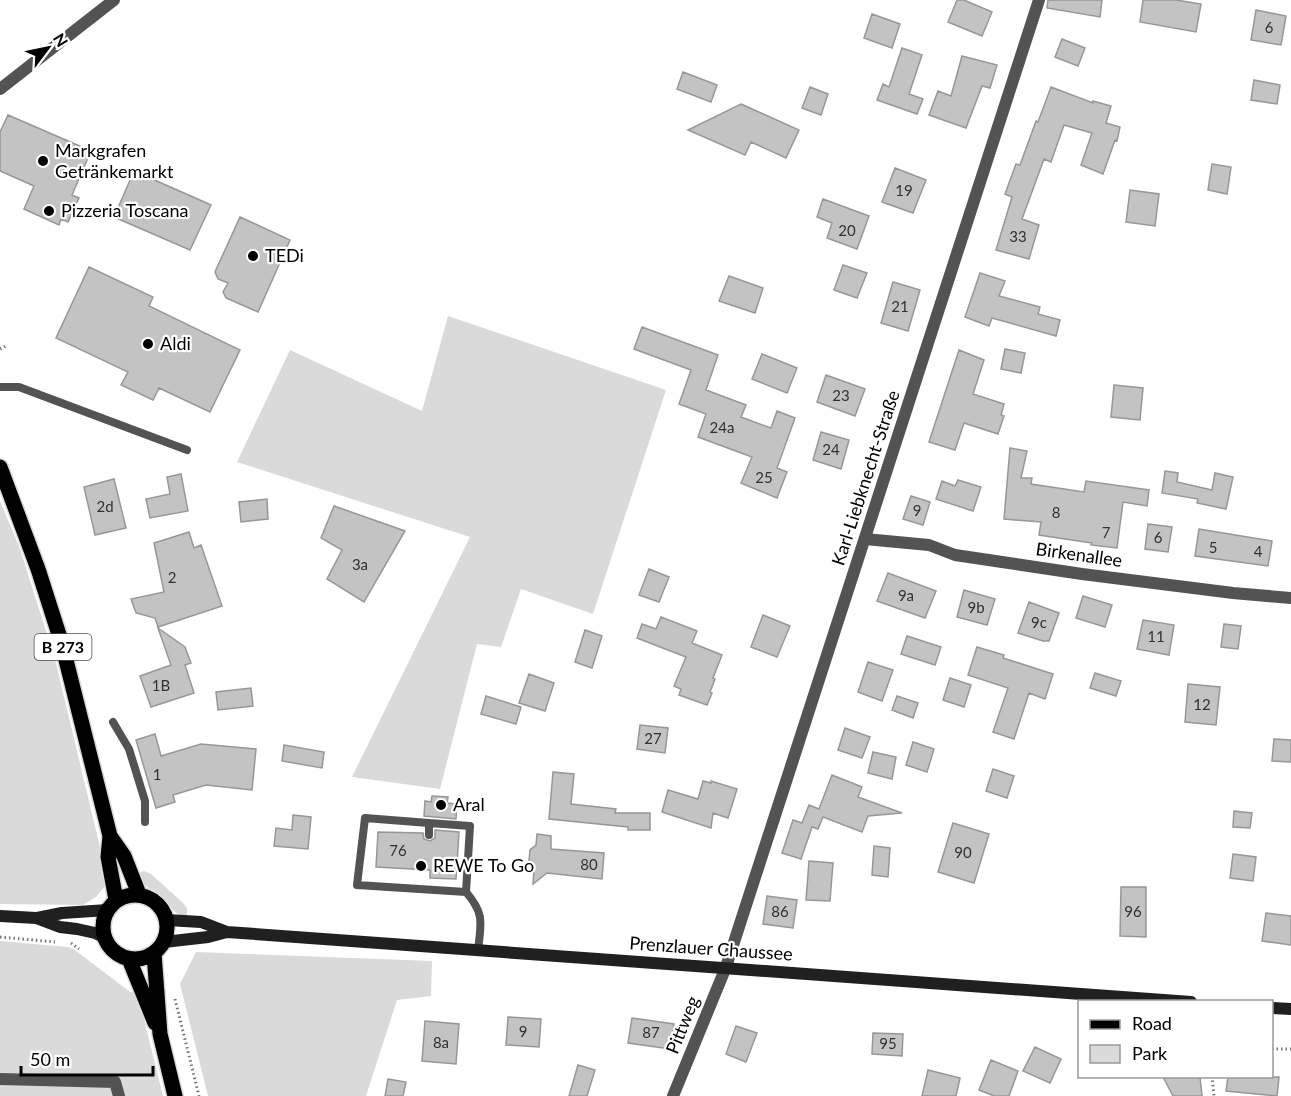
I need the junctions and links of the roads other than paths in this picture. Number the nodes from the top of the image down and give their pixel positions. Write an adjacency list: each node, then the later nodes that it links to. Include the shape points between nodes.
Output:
1 (114, 0): 3 (street)
2 (1039, 0): 7 (street, Karl-Liebknecht-Straße)
3 (0, 89)
4 (0, 387): 5 (lane, via 19,387)
5 (187, 450)
6 (0, 467): 13 (main road, B 273, via 62,644)
7 (865, 539): 8 (street, Birkenallee, via 929,545 955,555 1082,574); 25 (street, Karl-Liebknecht-Straße)
8 (1291, 598)
9 (113, 722): 10 (lane, via 129,749 145,801)
10 (145, 822)
11 (429, 823): 12 (lane); 14 (lane, via 470,826); 14 (lane, via 365,818 357,885)
12 (429, 835)
13 (110, 836): 15 (main road, B 273, via 124,856); 16 (main road, B 273)
14 (466, 892): 23 (lane, via 482,919)
15 (139, 894): 16 (main road, via 131,894); 19 (main road, via 157,903)
16 (112, 905): 18 (main road); 21 (main road, via 104,918)
17 (0, 916): 18 (main road)
18 (36, 918): 21 (main road)
19 (167, 920): 20 (main road, Prenzlauer Chaussee, via 201,922); 22 (main road)
20 (228, 932): 22 (main road, Prenzlauer Chaussee); 23 (main road, Prenzlauer Chaussee)
21 (105, 938): 24 (main road, via 118,955)
22 (159, 948): 24 (main road, via 146,957); 29 (main road, via 155,977)
23 (478, 950): 25 (main road, Prenzlauer Chaussee)
24 (129, 959): 29 (main road)
25 (726, 968): 26 (main road, Prenzlauer Chaussee); 33 (street, Pittweg)
26 (1164, 1000)
27 (1273, 1008): 28 (main road)
28 (1291, 1009)
29 (160, 1034): 32 (main road)
30 (0, 1079): 31 (street, via 115,1082)
31 (119, 1096)
32 (176, 1096)
33 (673, 1096)

